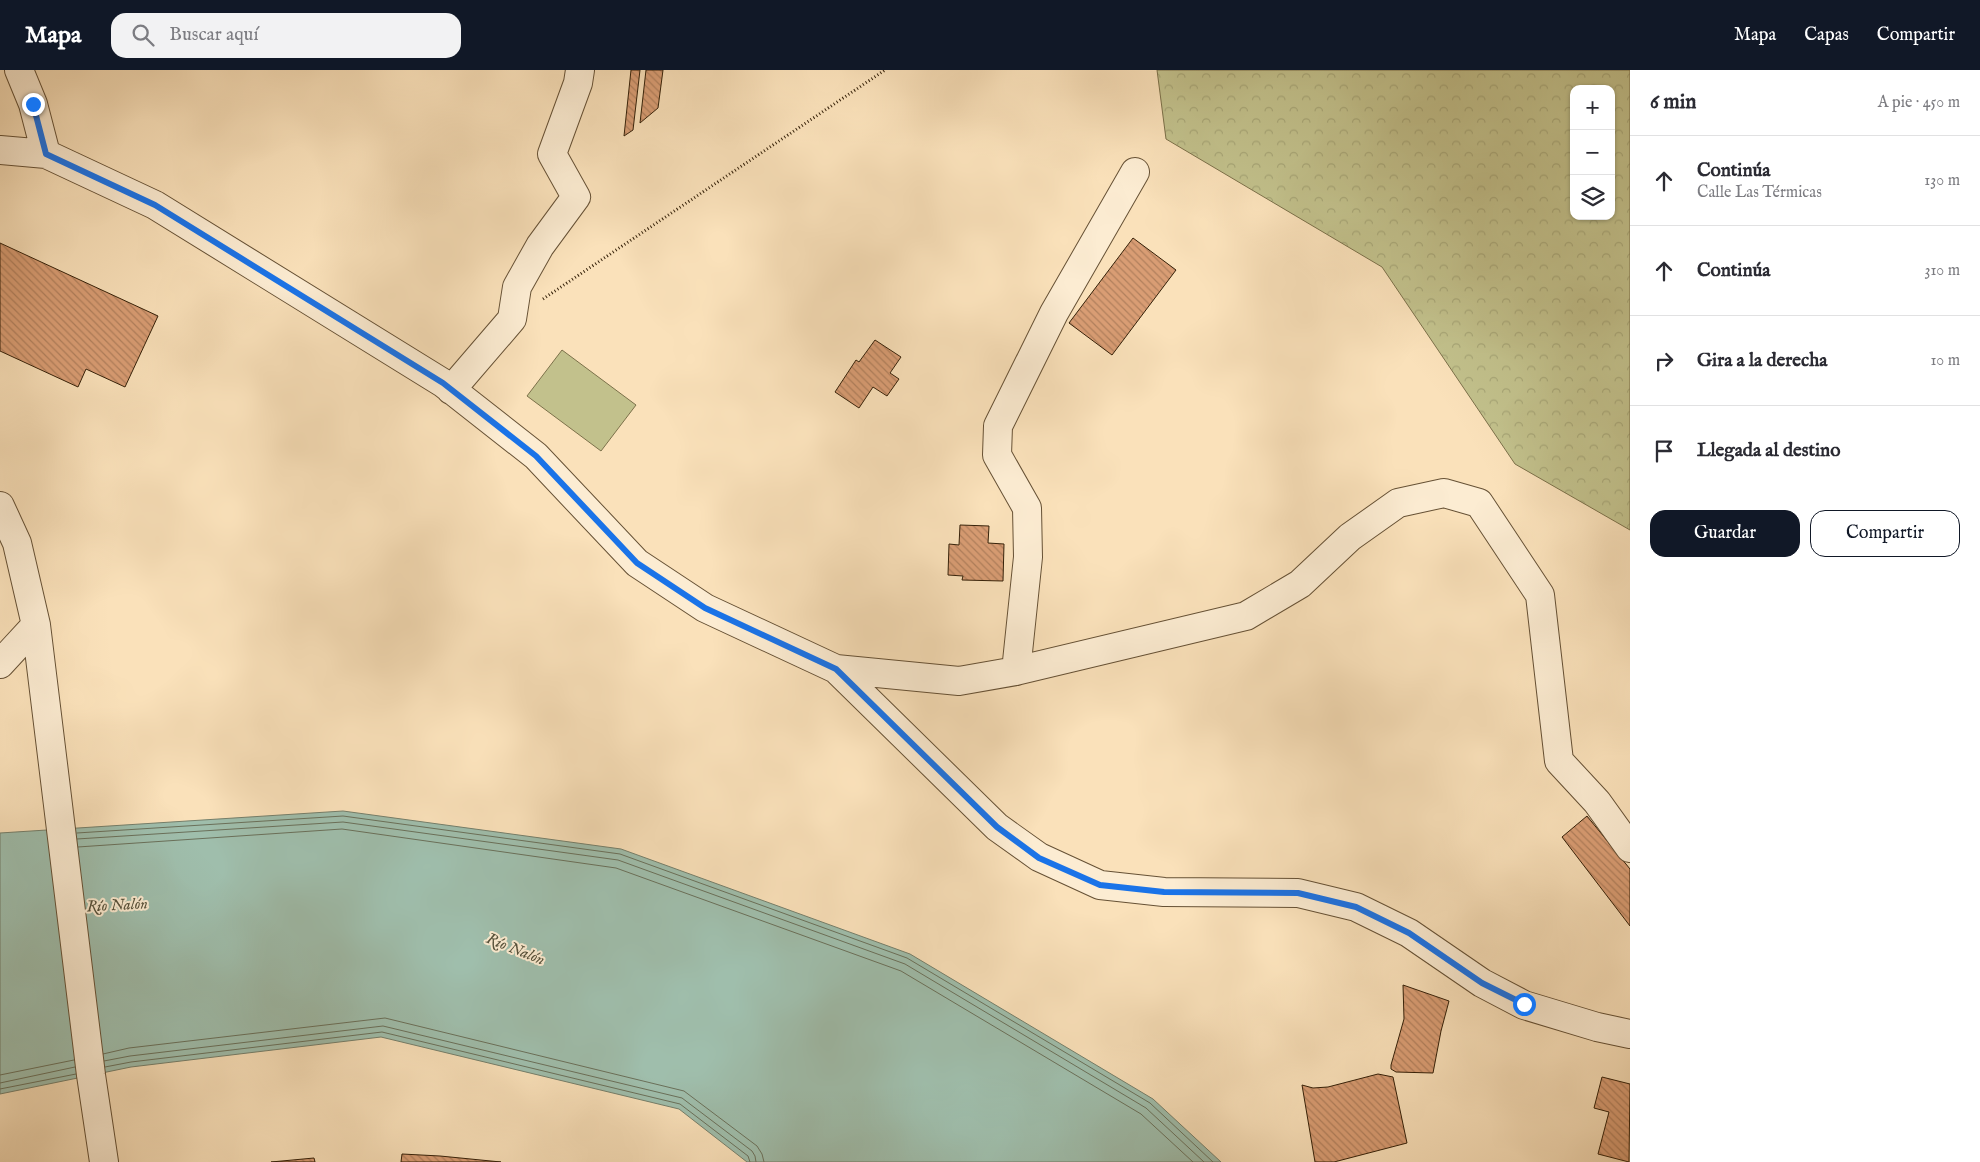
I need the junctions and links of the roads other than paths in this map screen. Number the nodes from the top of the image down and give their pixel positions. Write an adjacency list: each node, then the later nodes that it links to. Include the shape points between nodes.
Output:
1 (19, 70): 4 (street, via 33,104)
2 (580, 70): 6 (street, via 552,154 576,198 540,246 517,287 512,319)
3 (0, 150): 4 (street)
4 (46, 154): 6 (street, via 155,205)
5 (1135, 172): 11 (street, via 1054,313 998,426 997,455 1027,508 1028,557)
6 (451, 390): 10 (street, via 536,456 637,563 705,608)
7 (0, 506): 8 (street, via 17,543)
8 (36, 626): 9 (street); 14 (street)
9 (0, 664)
10 (836, 669): 11 (street, via 959,681); 13 (street, via 997,827 1039,858 1100,885 1164,892 1298,893 1356,907 1409,933 1482,983 1524,1004)
11 (1016, 672): 12 (street, via 1246,616 1300,584 1350,537 1398,503 1444,493 1479,503 1540,595 1558,760 1596,802)
12 (1630, 848)
13 (1630, 1034)
14 (104, 1162)

